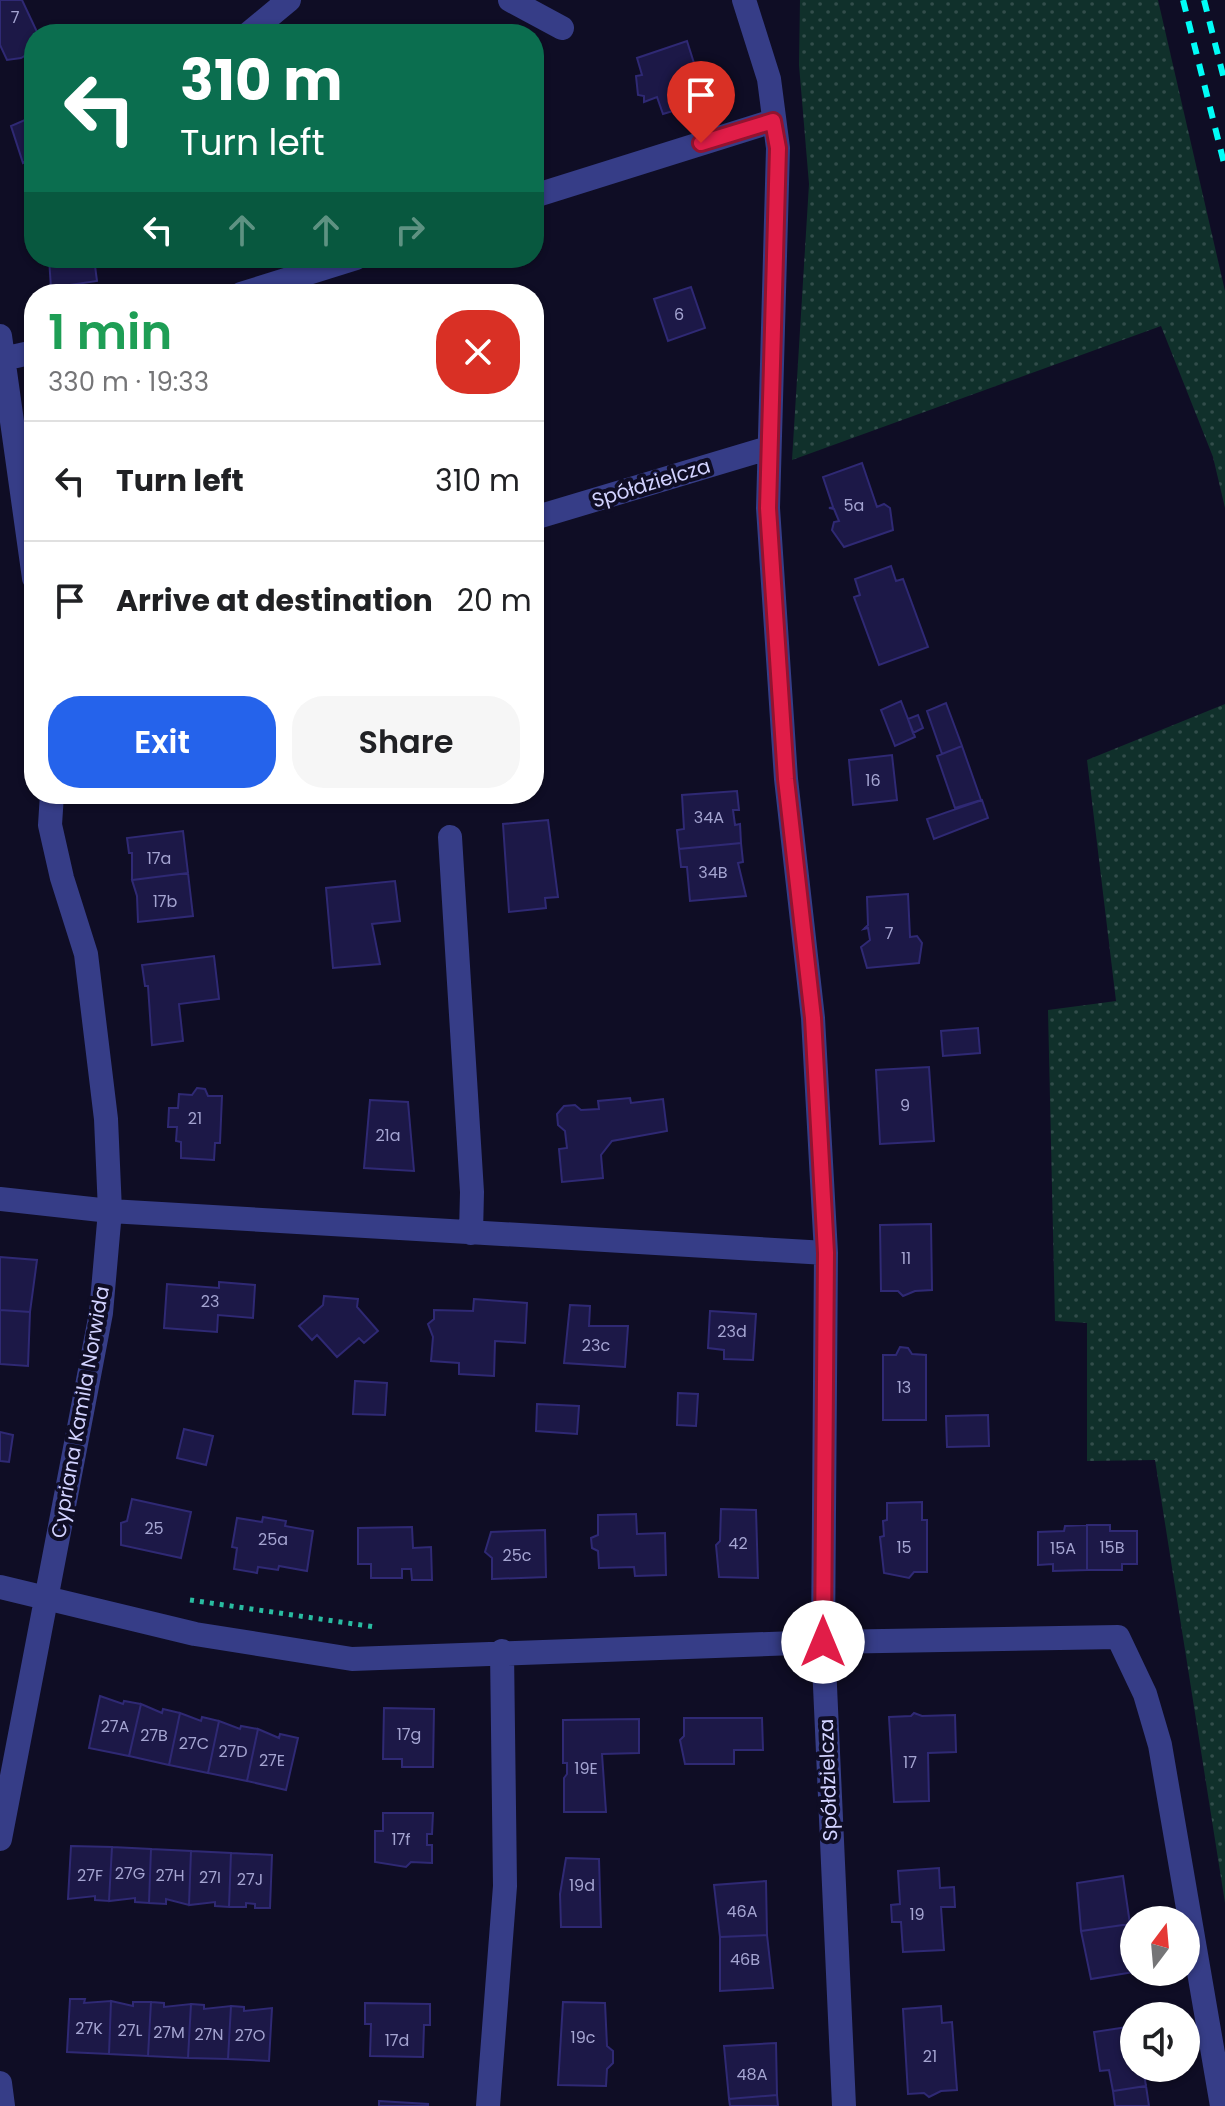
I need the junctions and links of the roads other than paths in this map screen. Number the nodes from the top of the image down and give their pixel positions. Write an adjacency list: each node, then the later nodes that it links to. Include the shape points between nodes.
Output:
1 (289, 0): 4 (street)
2 (510, 0): 5 (street)
3 (744, 0): 6 (street, Spółdzielcza, via 769,79)
4 (260, 24)
5 (562, 28)
6 (773, 121): 7 (street); 12 (street, Spółdzielcza, via 778,148)
7 (544, 193)
8 (324, 268): 9 (street)
9 (273, 284)
10 (2, 347): 11 (street); 13 (street)
11 (24, 350)
12 (768, 448): 14 (street, Spółdzielcza); 20 (street, Spółdzielcza, via 786,779 813,1018)
13 (24, 506)
14 (544, 515)
15 (52, 804): 18 (street, Cypriana Kamila Norwida, via 53,838 86,954 106,1119)
16 (450, 837): 19 (street)
17 (0, 1199): 18 (street)
18 (110, 1211): 19 (street); 22 (street, Cypriana Kamila Norwida, via 101,1313)
19 (471, 1233): 20 (street)
20 (826, 1253): 23 (street, Spółdzielcza)
21 (0, 1587): 22 (street)
22 (44, 1597): 24 (street, via 195,1634 352,1659); 25 (street, Cypriana Kamila Norwida)
23 (823, 1642): 24 (street); 29 (street, Spółdzielcza); 30 (street, via 1118,1637 1145,1694 1160,1745)
24 (502, 1651): 28 (street, via 505,1886)
25 (0, 1839)
26 (0, 2083): 27 (street)
27 (3, 2106)
28 (488, 2106)
29 (844, 2106)
30 (1222, 2106)

